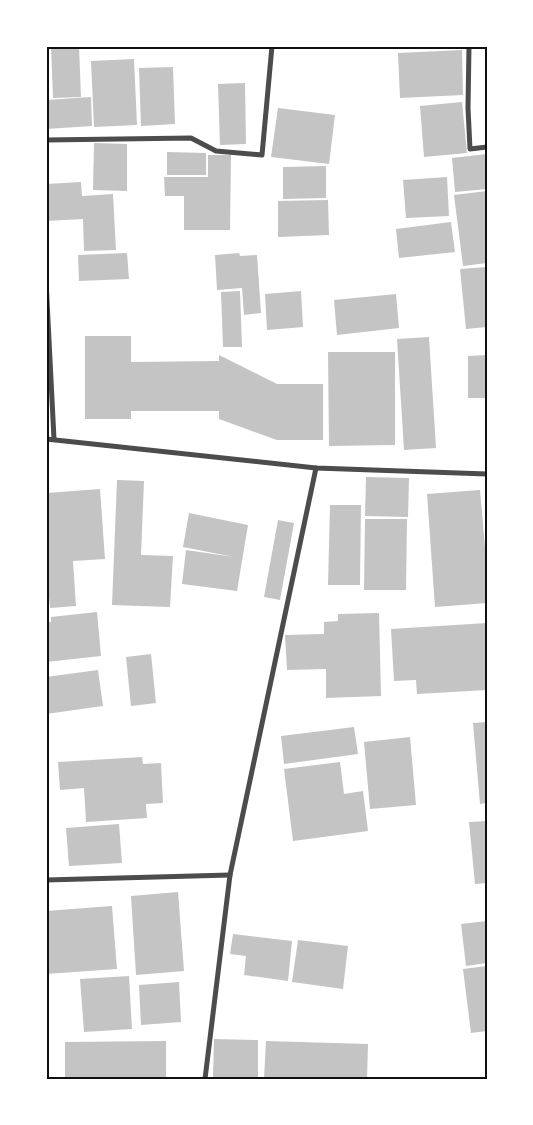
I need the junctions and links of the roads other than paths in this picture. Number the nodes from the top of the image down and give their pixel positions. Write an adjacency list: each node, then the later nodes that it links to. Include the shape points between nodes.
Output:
1 (272, 46): 3 (street, via 262,155 216,151 191,138)
2 (469, 46): 4 (street, via 470,149)
3 (46, 140)
4 (487, 147)
5 (46, 281): 6 (street)
6 (54, 439): 7 (street); 8 (street)
7 (46, 440)
8 (316, 468): 9 (street); 10 (street)
9 (487, 474)
10 (230, 875): 11 (street); 12 (street)
11 (46, 880)
12 (205, 1079)

